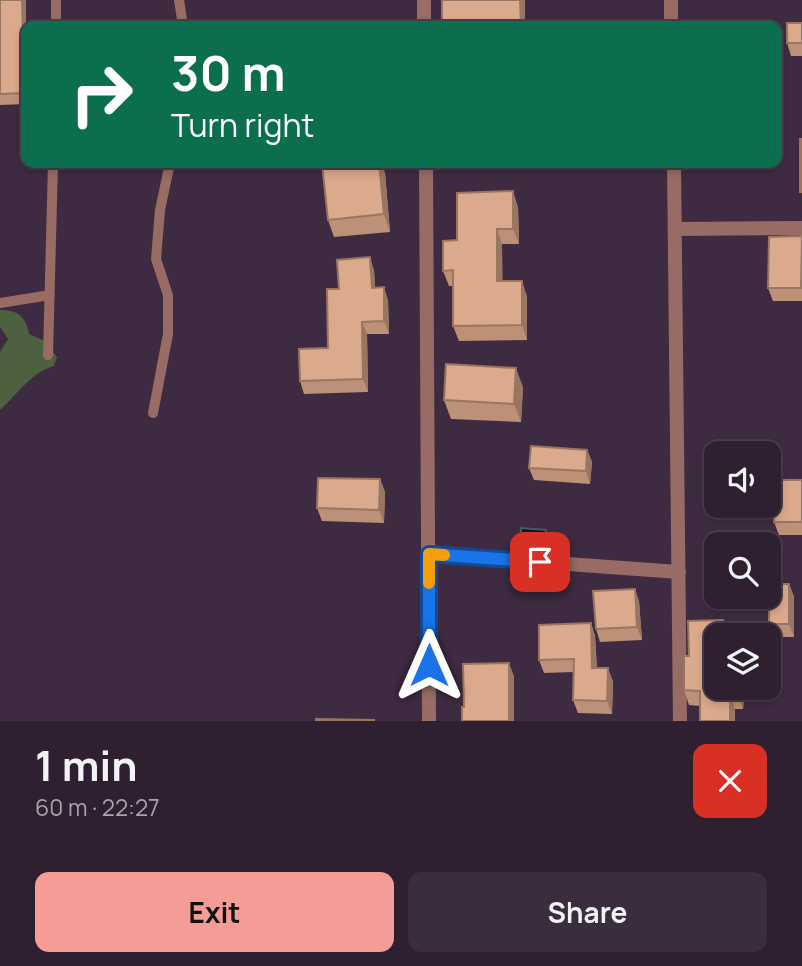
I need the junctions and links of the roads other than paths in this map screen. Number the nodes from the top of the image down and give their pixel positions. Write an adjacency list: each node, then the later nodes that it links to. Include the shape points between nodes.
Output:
1 (57, 0): 5 (lane)
2 (179, 0): 6 (lane)
3 (424, 0): 7 (street)
4 (671, 0): 8 (street)
5 (56, 21)
6 (182, 21)
7 (424, 21)
8 (671, 21)
9 (53, 168): 15 (lane)
10 (169, 168): 18 (lane, via 156,259 168,295 168,334)
11 (426, 168): 19 (street)
12 (674, 168): 14 (street)
13 (802, 228): 14 (street)
14 (676, 229): 20 (street)
15 (50, 295): 16 (lane); 17 (lane)
16 (0, 303)
17 (48, 355)
18 (153, 413)
19 (429, 554): 20 (street); 21 (street)
20 (679, 572): 22 (street)
21 (429, 721)
22 (680, 721)

